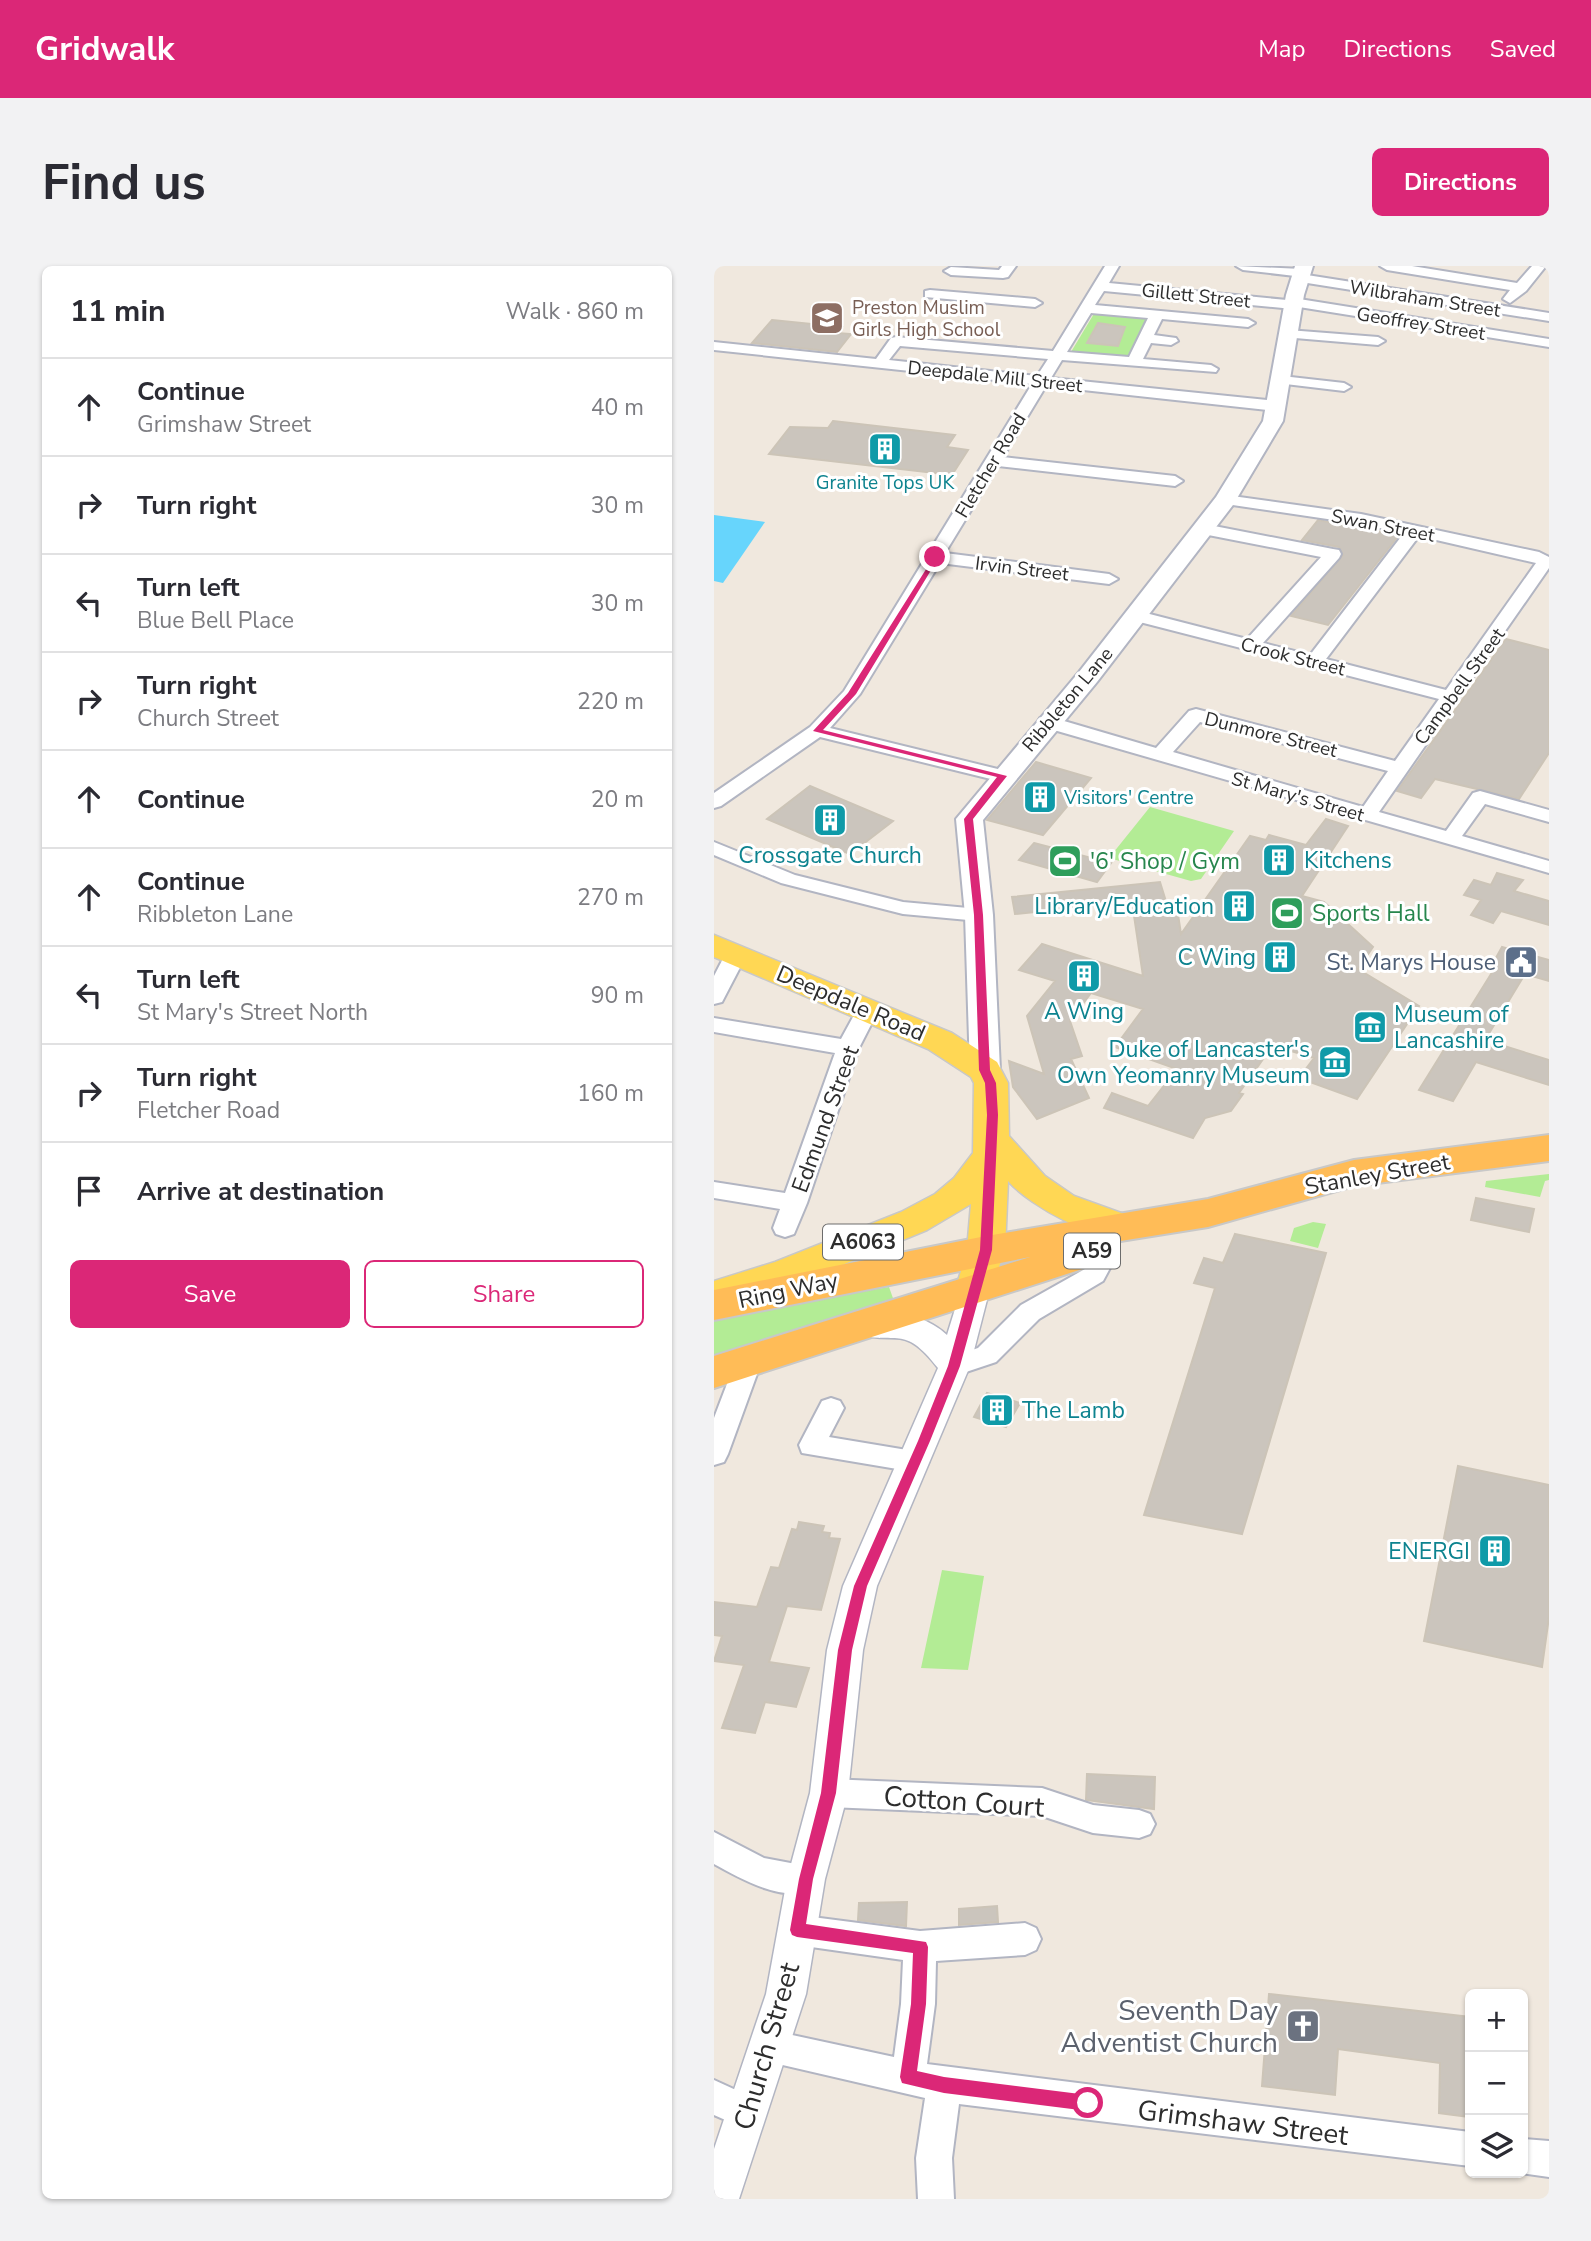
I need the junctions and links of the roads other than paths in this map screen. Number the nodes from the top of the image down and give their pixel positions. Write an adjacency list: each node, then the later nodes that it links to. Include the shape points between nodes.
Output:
1 (1112, 266): 9 (street, Fletcher Road)
2 (1243, 266): 7 (street, Wilbraham Street)
3 (1387, 266): 8 (street)
4 (1539, 266): 8 (street)
5 (949, 267): 6 (street); 10 (street, via 930,294)
6 (1009, 272)
7 (1302, 272): 11 (main road, Ribbleton Lane); 13 (street, Wilbraham Street)
8 (1528, 284): 13 (street)
9 (1099, 286): 11 (street, Gillett Street); 12 (street, Fletcher Road)
10 (1035, 303)
11 (1293, 304): 17 (street, Geoffrey Street); 18 (main road, Ribbleton Lane)
12 (1086, 308): 16 (street); 24 (street, Fletcher Road)
13 (1501, 309): 15 (street, Wilbraham Street); 17 (street)
14 (1156, 317): 19 (street)
15 (1549, 317)
16 (1248, 323)
17 (1484, 333): 22 (street, Geoffrey Street)
18 (1288, 334): 21 (street); 29 (main road, Ribbleton Lane)
19 (1145, 338): 20 (street); 25 (street)
20 (1171, 341)
21 (1378, 341)
22 (1549, 343)
23 (714, 346): 26 (street, Deepdale Mill Street)
24 (1056, 355): 25 (street); 26 (street, via 896,341); 28 (street, Fletcher Road)
25 (1134, 362): 27 (street)
26 (880, 363): 28 (street, Deepdale Mill Street)
27 (1211, 369)
28 (1040, 380): 31 (street, Deepdale Mill Street); 32 (street, Fletcher Road)
29 (1282, 380): 30 (street); 31 (main road, Ribbleton Lane)
30 (1344, 387)
31 (1276, 406): 34 (main road, Ribbleton Lane, via 1273,421)
32 (992, 461): 33 (street); 37 (street, Fletcher Road)
33 (1175, 481)
34 (1225, 500): 35 (main road, Ribbleton Lane); 36 (street, Swan Street)
35 (1204, 529): 40 (main road, Ribbleton Lane); 41 (street, via 1333,554)
36 (1415, 530): 38 (street, Swan Street); 42 (street)
37 (935, 557): 39 (street, Irvin Street); 45 (street, Fletcher Road, via 852,694)
38 (1539, 557): 43 (street, Campbell Street, via 1545,562)
39 (1109, 579)
40 (1135, 615): 41 (street, Crook Street); 44 (main road, Ribbleton Lane)
41 (1251, 645): 42 (street, Crook Street)
42 (1316, 660): 43 (street, Crook Street)
43 (1452, 697): 47 (street, Campbell Street)
44 (1048, 722): 46 (street, St Mary's Street); 48 (main road, Ribbleton Lane)
45 (817, 731): 48 (street); 49 (street, Fletcher Road)
46 (1158, 756): 47 (street, Dunmore Street, via 1196,715); 50 (street, St Mary's Street)
47 (1400, 768): 50 (street, Campbell Street)
48 (1003, 776): 55 (main road, Ribbleton Lane, via 969,819)
49 (714, 802)
50 (1367, 815): 52 (street, St Mary's Street)
51 (1549, 816): 52 (street, via 1480,797)
52 (1450, 839): 54 (street, St Mary's Street)
53 (714, 848): 55 (street, via 788,879 903,908)
54 (1549, 867)
55 (979, 915): 59 (main road, Ribbleton Lane)
56 (725, 949): 57 (street); 58 (main road, Deepdale Road)
57 (714, 997)
58 (867, 1011): 61 (main road, Deepdale Road); 62 (street, Edmund Street)
59 (983, 1020): 61 (main road, via 965,1036); 63 (main road, Ribbleton Lane)
60 (714, 1025): 62 (street)
61 (940, 1041): 63 (main road, Deepdale Road)
62 (848, 1048): 67 (street, Edmund Street)
63 (985, 1070): 64 (main road, Ribbleton Lane, via 991,1083)
64 (990, 1147): 69 (main road, via 1032,1185); 70 (main road, Ribbleton Lane); 72 (main road, A6063, via 967,1187 948,1203 788,1272)
65 (1549, 1148): 69 (highway, Stanley Street / A59, via 1354,1173 1208,1213 1142,1237)
66 (714, 1190): 67 (street)
67 (795, 1203): 68 (street, Edmund Street)
68 (785, 1228)
69 (1108, 1239): 70 (highway, Stanley Street / A59); 71 (highway, Stanley Street / A59); 75 (street, via 1094,1275 1030,1312 987,1355)
70 (986, 1250): 71 (main road, Ribbleton Lane); 73 (highway, Ring Way / A59)
71 (975, 1288): 74 (highway, A59); 75 (street, Church Street)
72 (714, 1295)
73 (714, 1305)
74 (861, 1325): 75 (street, via 903,1324 917,1329 934,1340); 76 (highway, A59)
75 (954, 1366): 79 (street, Church Street)
76 (731, 1368): 78 (street)
77 (831, 1408): 79 (street, via 812,1445)
78 (717, 1437)
79 (915, 1461): 80 (street, Church Street, via 860,1586 845,1650)
80 (829, 1793): 81 (street, Cotton Court, via 1042,1802 1093,1819); 83 (street, Church Street)
81 (1139, 1824)
82 (714, 1847): 83 (street, via 759,1872)
83 (806, 1879): 84 (street, Church Street)
84 (797, 1930): 86 (street); 87 (street, Church Street, via 786,1994)
85 (1025, 1939): 86 (street)
86 (920, 1947): 88 (street)
87 (769, 2047): 88 (street, Grimshaw Street); 90 (street, Church Street)
88 (908, 2077): 89 (street, Grimshaw Street)
89 (944, 2085): 91 (street, Grimshaw Street); 95 (street, via 934,2158)
90 (731, 2105): 94 (street, Church Street)
91 (1465, 2148)
92 (1528, 2157): 93 (street)
93 (1549, 2159)
94 (717, 2199)
95 (936, 2199)

